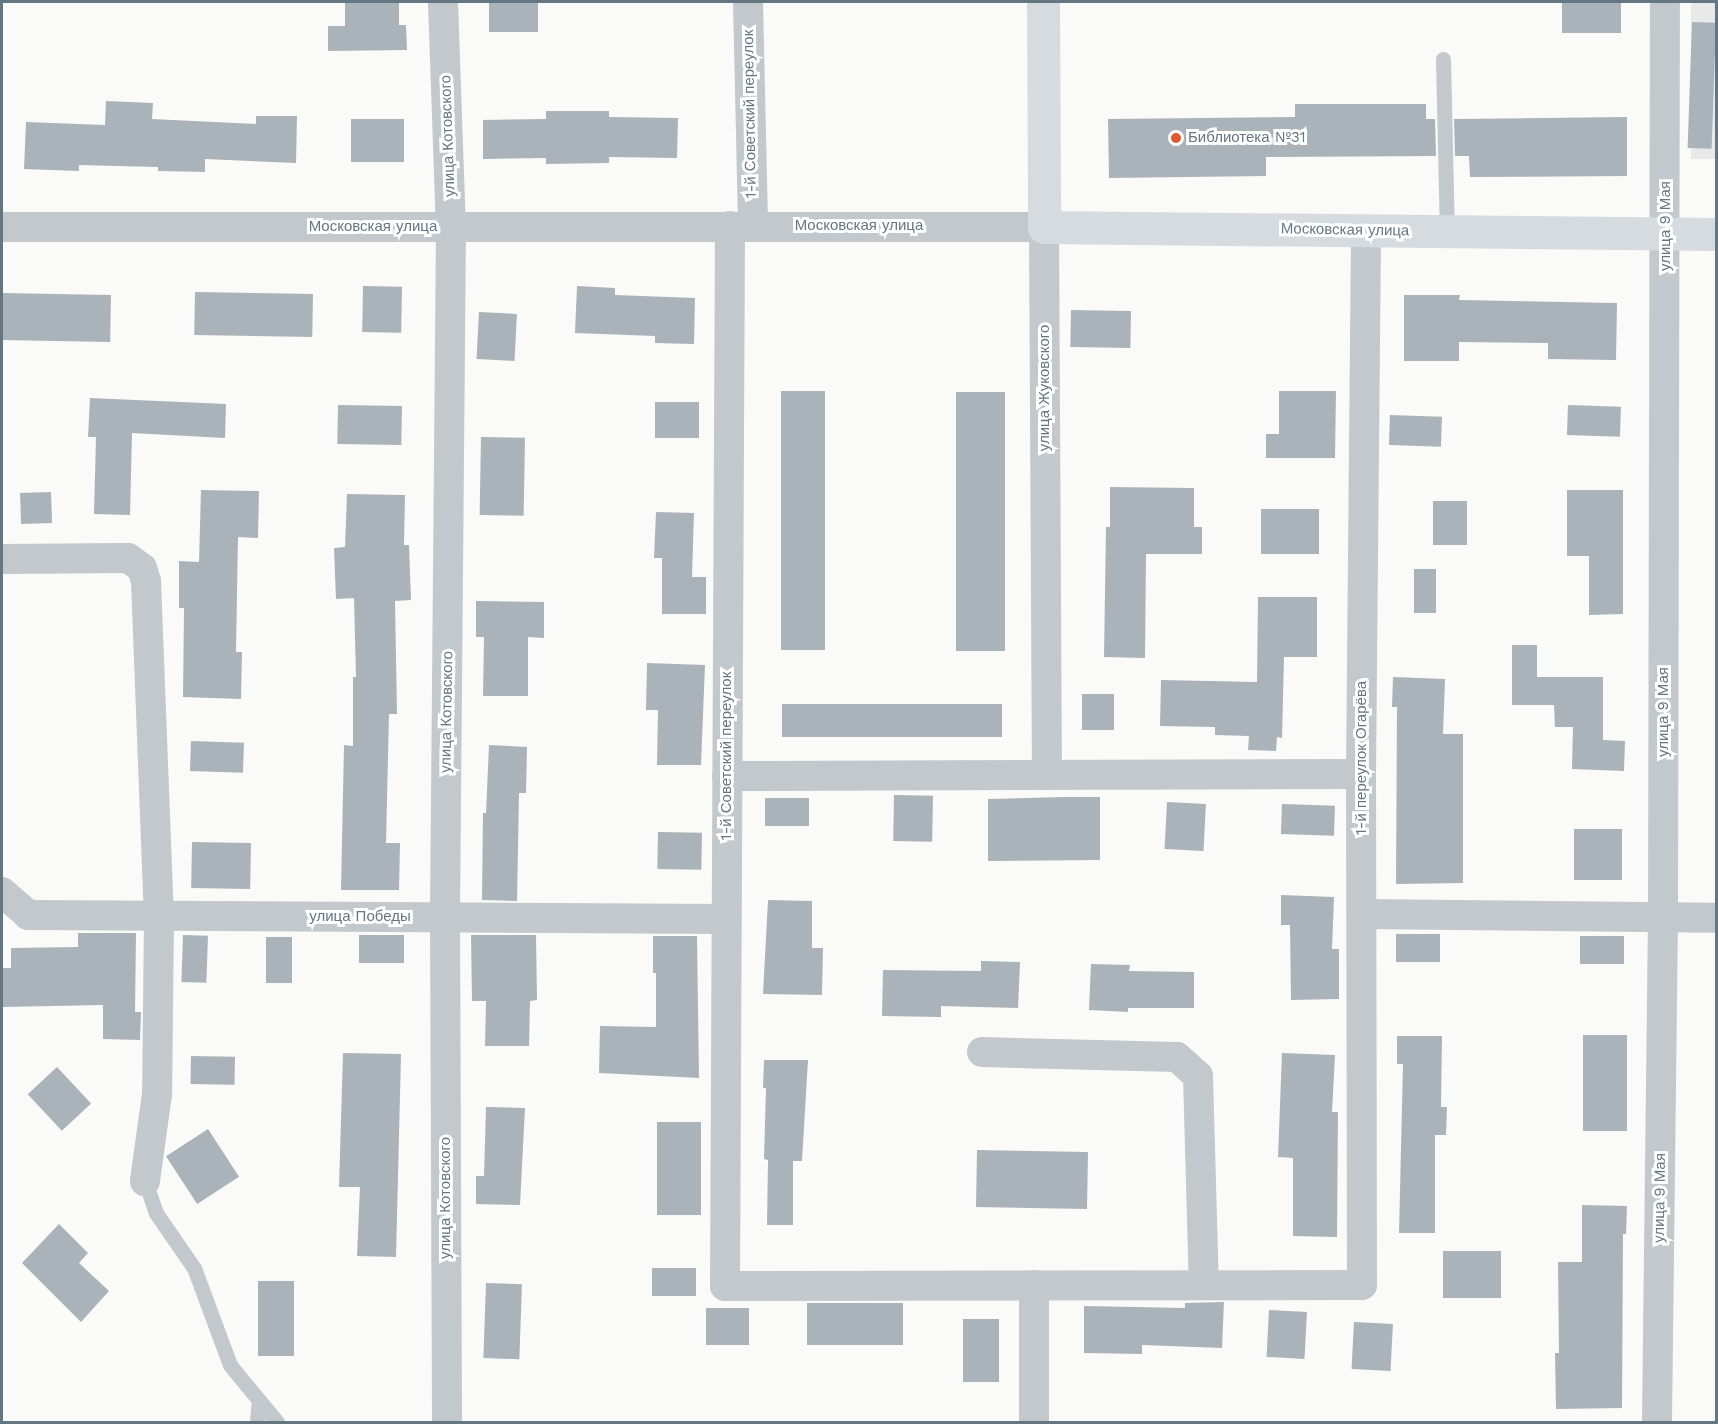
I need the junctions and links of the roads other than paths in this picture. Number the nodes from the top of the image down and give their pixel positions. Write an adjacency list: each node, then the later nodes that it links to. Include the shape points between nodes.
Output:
1 (443, 2): 8 (street, улица Котовского)
2 (748, 2): 6 (street, 1-й Советский переулок)
3 (1043, 2): 9 (street, улица Жуковского)
4 (1665, 2): 12 (street, улица 9 Мая)
5 (1443, 59): 11 (lane)
6 (741, 226): 8 (street, Московская улица); 9 (street, Московская улица); 17 (street, 1-й Советский переулок)
7 (2, 227): 8 (street, Московская улица)
8 (451, 227): 21 (street, улица Котовского)
9 (1044, 227): 10 (street, Московская улица); 16 (street, улица Жуковского)
10 (1366, 230): 11 (street, Московская улица); 15 (street, 1-й переулок Огарёва)
11 (1447, 231): 12 (street, Московская улица)
12 (1666, 233): 13 (street, Московская улица); 23 (street, улица 9 Мая)
13 (1716, 234)
14 (2, 559): 20 (street, via 128,558 142,568 146,581)
15 (1361, 774): 16 (street); 19 (street, 1-й переулок Огарёва)
16 (1047, 775): 17 (street)
17 (727, 776): 24 (street, 1-й Советский переулок)
18 (2, 892): 20 (street, улица Победы, via 28,915)
19 (1363, 914): 23 (street); 28 (street, 1-й переулок Огарёва, via 1362,1285)
20 (159, 915): 21 (street, улица Победы); 26 (street, via 158,1094)
21 (445, 917): 24 (street, улица Победы); 32 (street, улица Котовского)
22 (1716, 918): 23 (street)
23 (1663, 919): 34 (street, улица 9 Мая)
24 (726, 920): 27 (street, 1-й Советский переулок, via 725,1286)
25 (982, 1052): 28 (street, via 1177,1057 1198,1076)
26 (145, 1181): 29 (lane, via 156,1213 194,1268 230,1365)
27 (1034, 1285): 28 (street); 33 (street)
28 (1204, 1285)
29 (259, 1401): 30 (lane); 31 (lane)
30 (257, 1422)
31 (277, 1422)
32 (447, 1422)
33 (1034, 1422)
34 (1657, 1422)

